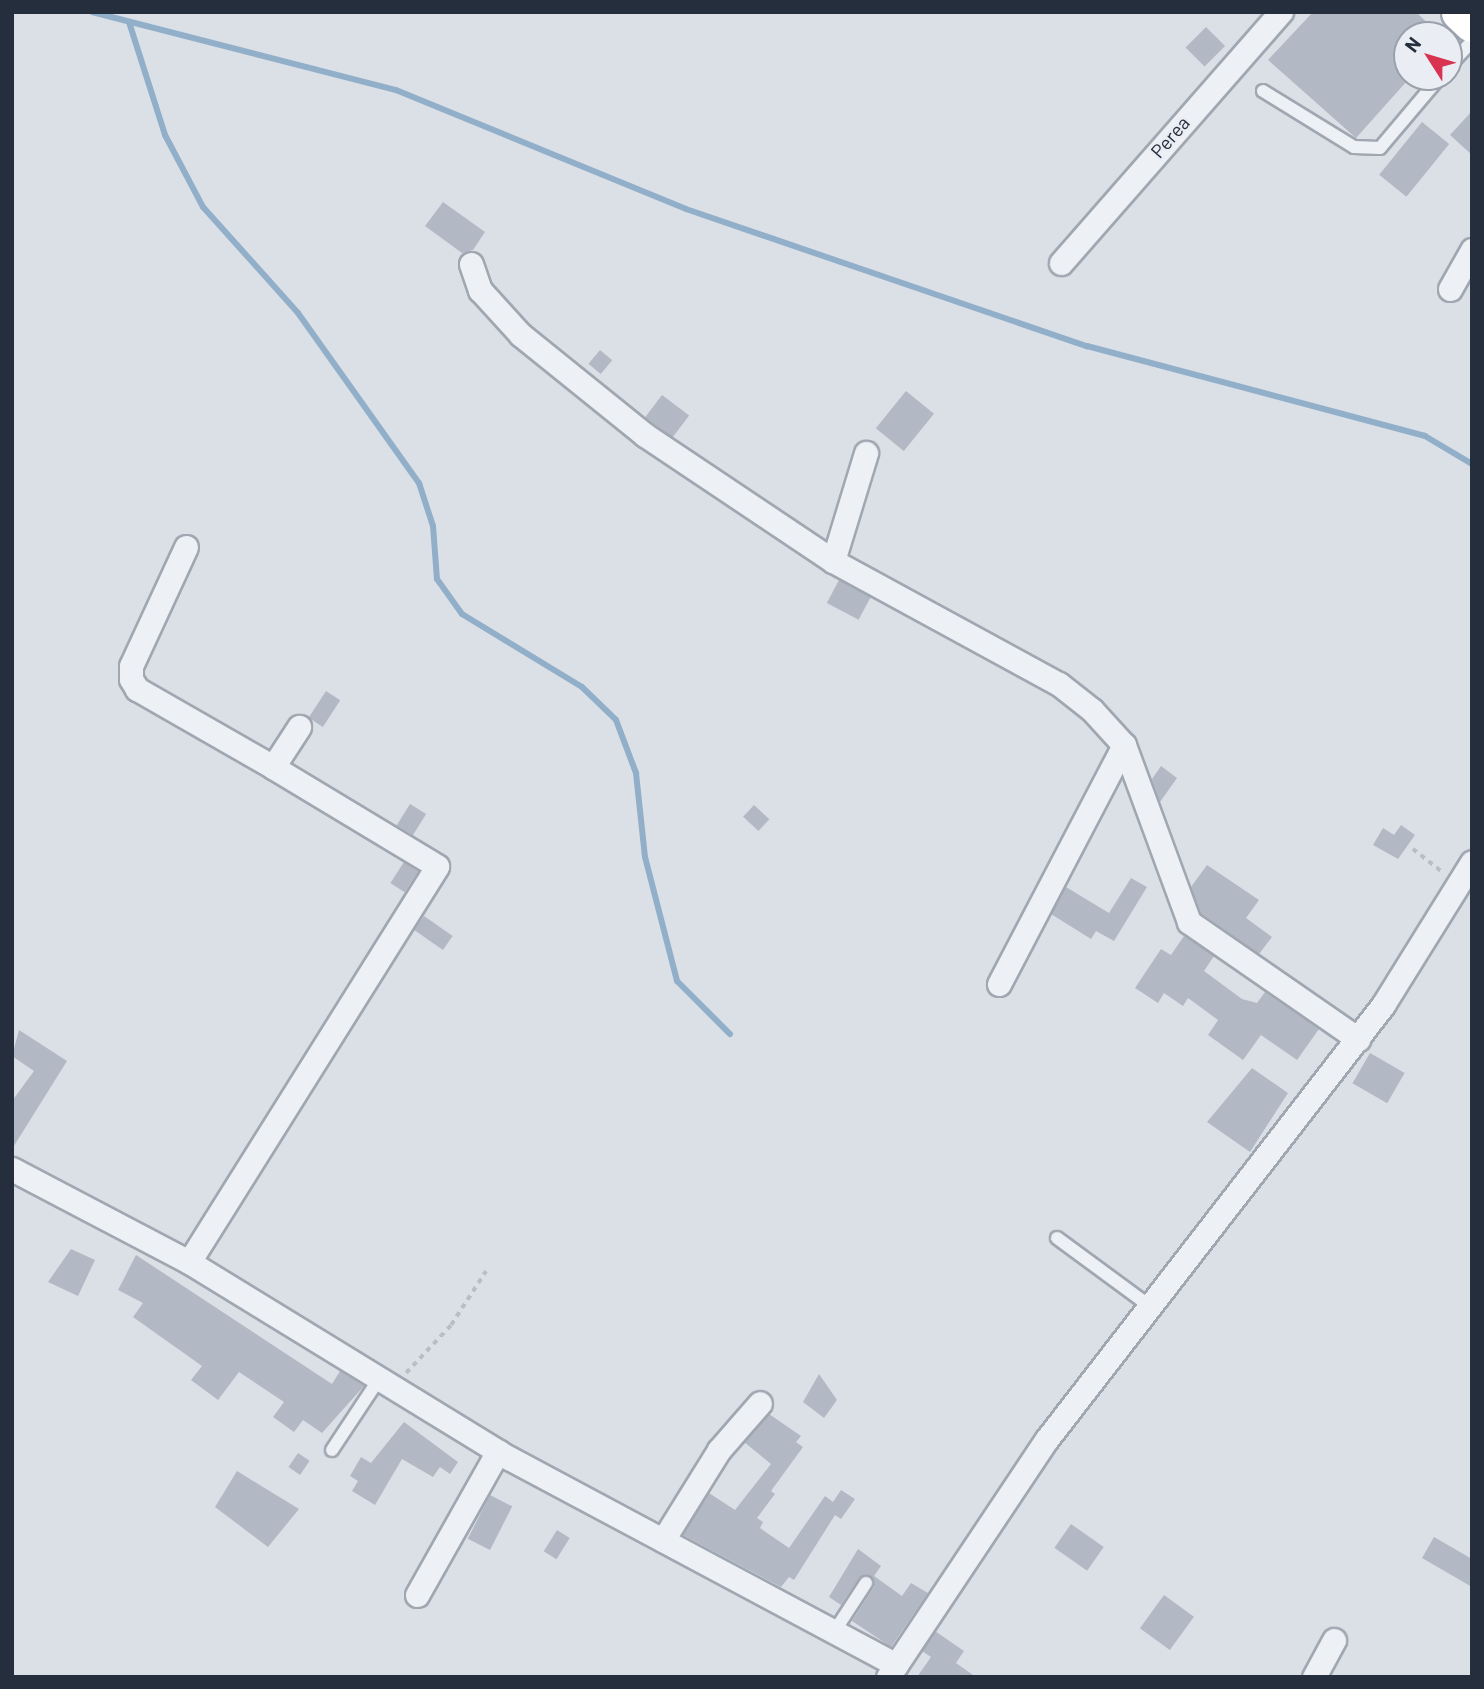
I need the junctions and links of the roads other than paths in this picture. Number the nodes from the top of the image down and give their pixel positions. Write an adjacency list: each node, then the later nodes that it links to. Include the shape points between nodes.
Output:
1 (1281, 12): 7 (street, Perea)
2 (1460, 12): 3 (main road)
3 (1472, 23)
4 (1264, 91): 5 (lane, via 1300,117 1368,149 1394,136)
5 (1429, 91)
6 (1472, 250): 9 (street)
7 (1061, 263)
8 (471, 264): 12 (street, via 480,290 587,393)
9 (1450, 289)
10 (866, 453): 12 (street)
11 (186, 547): 15 (street, via 131,666 131,679 137,689)
12 (833, 561): 14 (street, via 1059,684)
13 (299, 727): 15 (street)
14 (1124, 745): 17 (street); 18 (street, via 1189,922)
15 (273, 767): 21 (street, via 437,866)
16 (1472, 862): 18 (street)
17 (999, 984)
18 (1358, 1038): 22 (street)
19 (12, 1169): 21 (street)
20 (1057, 1238): 22 (lane)
21 (189, 1262): 23 (street)
22 (1147, 1304): 32 (street, via 1047,1439)
23 (386, 1383): 25 (lane); 26 (street)
24 (760, 1403): 27 (street, via 719,1450)
25 (332, 1450)
26 (498, 1451): 27 (street); 29 (street)
27 (663, 1541): 30 (street)
28 (866, 1583): 30 (lane)
29 (417, 1595)
30 (836, 1629): 32 (street)
31 (1334, 1640): 33 (street)
32 (892, 1671)
33 (1314, 1677)

